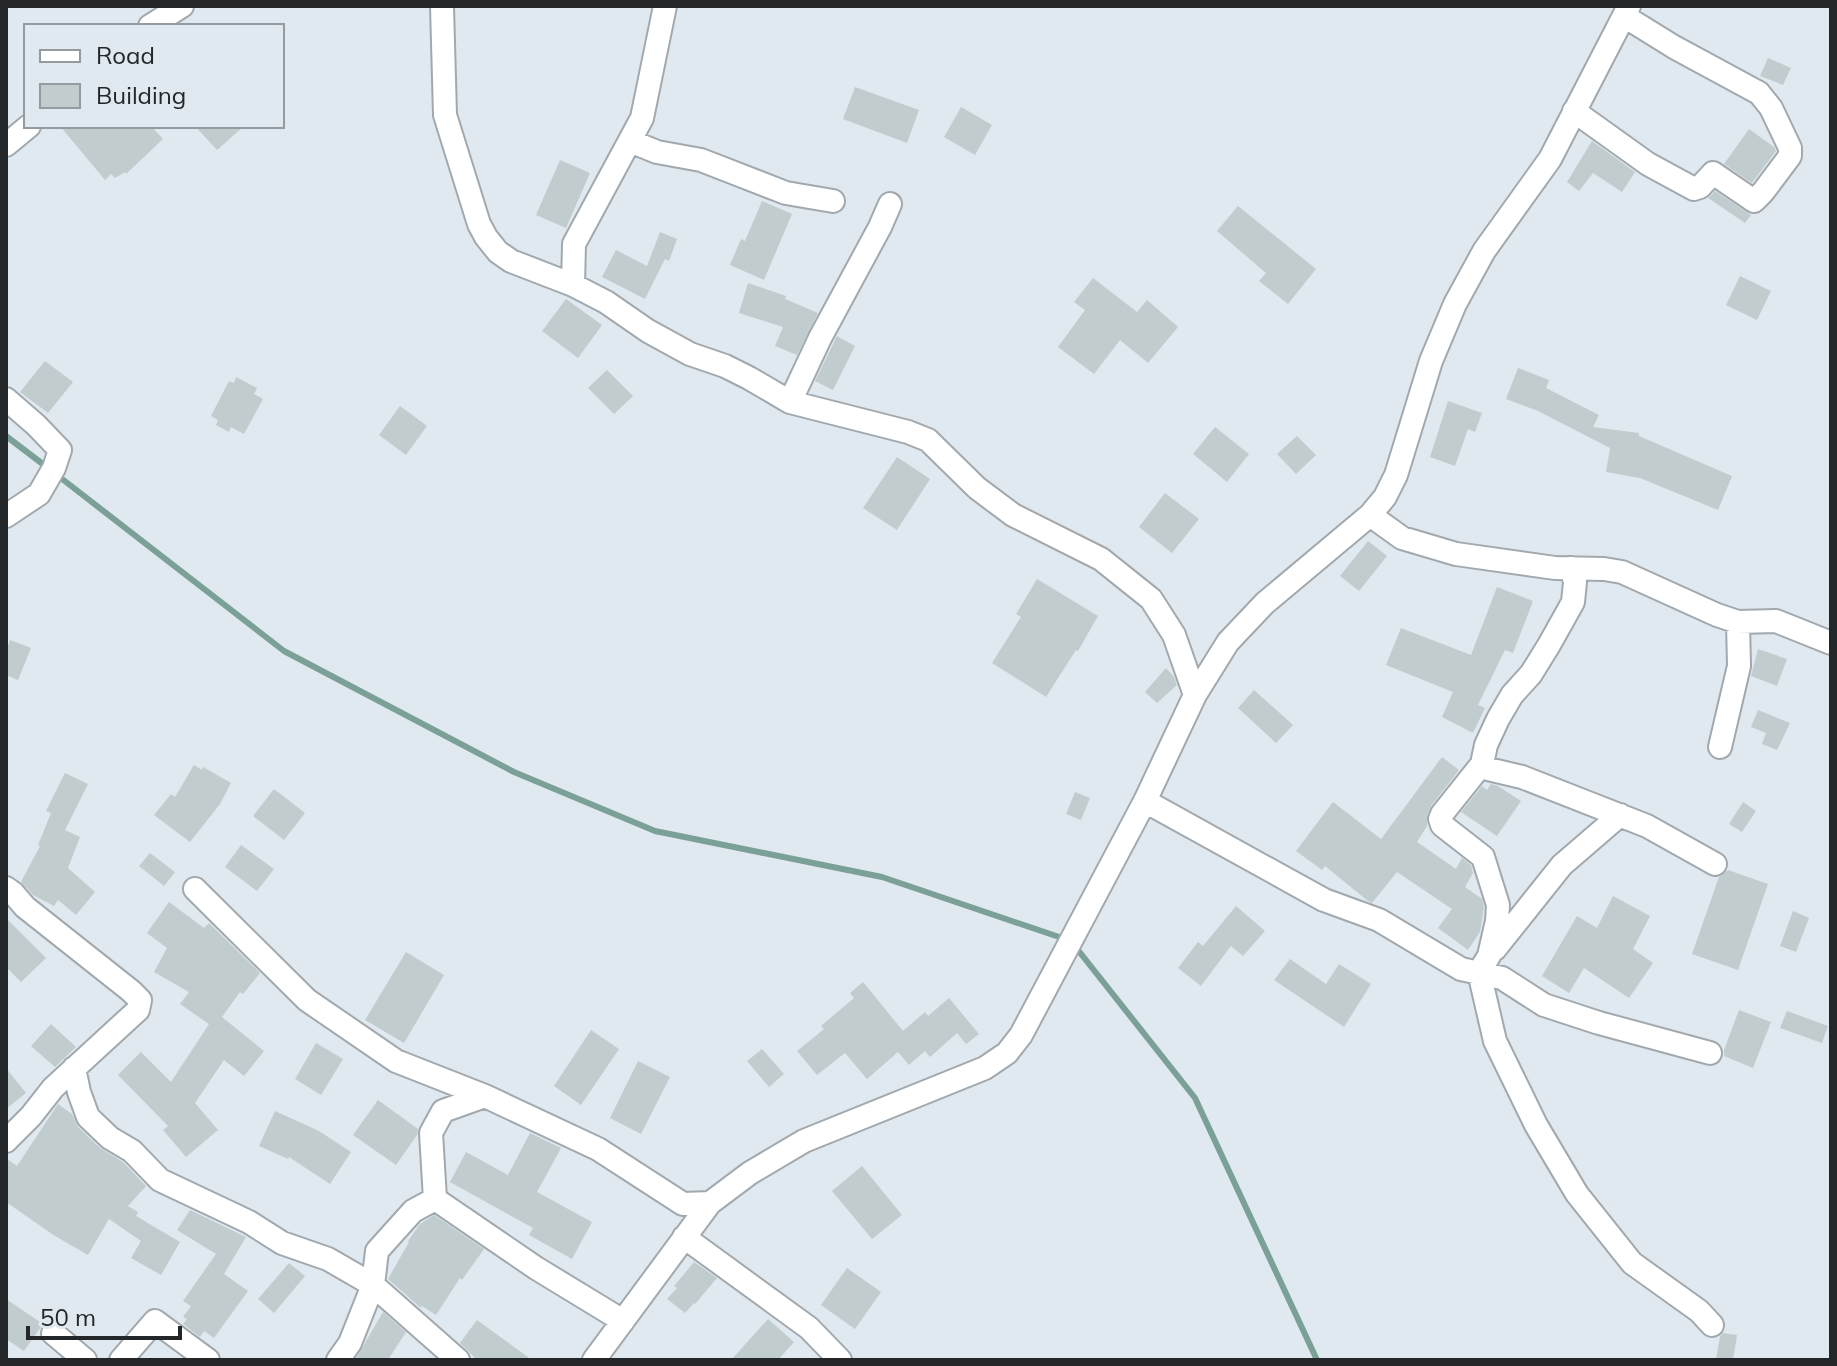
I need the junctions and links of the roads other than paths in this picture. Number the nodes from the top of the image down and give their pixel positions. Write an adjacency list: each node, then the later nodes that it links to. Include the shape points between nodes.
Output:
1 (182, 6): 5 (street)
2 (442, 6): 12 (street, via 445,115 479,224 511,261)
3 (665, 6): 8 (street, via 642,118)
4 (1626, 11): 6 (street); 6 (street, via 1674,47 1759,93 1771,108 1790,156 1754,201 1713,173 1694,189 1648,164)
5 (153, 24)
6 (1574, 111): 15 (street, via 1550,159 1484,251 1455,304 1431,361 1396,475)
7 (27, 128): 9 (street)
8 (630, 141): 10 (street, via 701,160 786,193); 12 (street, via 574,244)
9 (6, 145)
10 (833, 201)
11 (890, 204): 14 (street)
12 (573, 285): 14 (street, via 690,354 725,366)
13 (6, 399): 16 (street, via 60,450 39,494)
14 (790, 402): 20 (street, via 928,440 1013,515 1101,559 1151,599 1174,635)
15 (1370, 515): 17 (street, via 1402,538 1456,554); 20 (street, via 1265,603 1228,642)
16 (6, 516)
17 (1571, 568): 18 (street, via 1622,572); 22 (street, via 1573,602 1498,719)
18 (1738, 622): 19 (street, via 1776,621); 21 (street, via 1739,666)
19 (1831, 643)
20 (1195, 695): 23 (street)
21 (1720, 747)
22 (1482, 764): 24 (street); 28 (street, via 1440,819 1483,857 1498,905)
23 (1145, 801): 28 (street, via 1313,894 1379,920 1461,969); 34 (street, via 1007,1053 985,1068 804,1141)
24 (1620, 815): 25 (street); 28 (street, via 1562,865)
25 (1715, 864)
26 (6, 888): 30 (street, via 140,1000 138,1010)
27 (195, 889): 31 (street, via 307,1000 396,1061)
28 (1484, 964): 29 (street, via 1544,1005); 38 (street, via 1495,1041 1577,1194 1632,1263)
29 (1710, 1053)
30 (74, 1068): 32 (street); 36 (street, via 88,1117 160,1180)
31 (485, 1096): 33 (street, via 443,1111 431,1133); 34 (street, via 598,1149 683,1204)
32 (6, 1141)
33 (435, 1199): 36 (street, via 413,1211 377,1251); 37 (street)
34 (710, 1203): 35 (street)
35 (684, 1237): 37 (street); 46 (street, via 809,1328)
36 (373, 1285): 43 (street); 44 (street)
37 (623, 1321): 45 (street)
38 (1712, 1325)
39 (53, 1333): 40 (street)
40 (85, 1360)
41 (121, 1360): 42 (street, via 155,1321)
42 (208, 1360)
43 (338, 1360)
44 (458, 1360)
45 (594, 1360)
46 (840, 1360)

